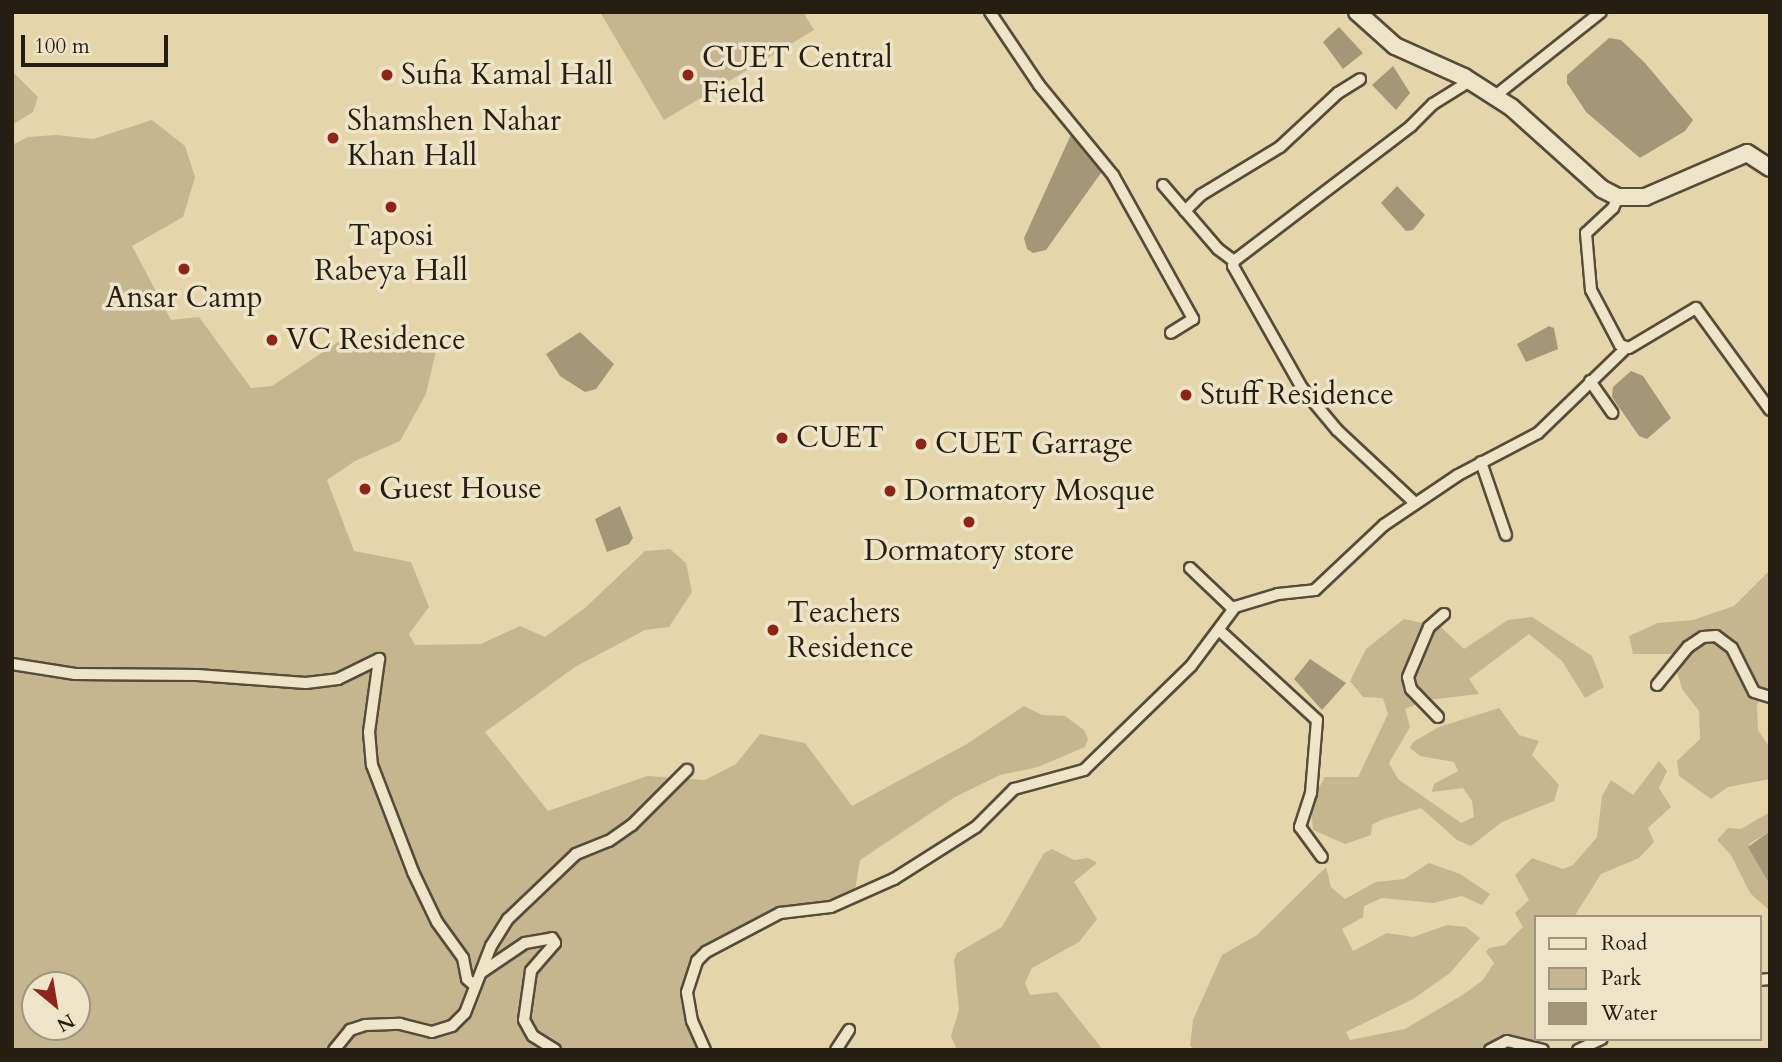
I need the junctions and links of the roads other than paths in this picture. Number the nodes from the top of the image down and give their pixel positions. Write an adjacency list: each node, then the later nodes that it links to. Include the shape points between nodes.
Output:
1 (990, 12): 12 (street, via 1039,85 1113,175 1193,319)
2 (1357, 12): 5 (main road, via 1395,46)
3 (1601, 12): 6 (street)
4 (1360, 79): 10 (street, via 1338,93 1280,147 1201,195)
5 (1471, 81): 6 (main road); 11 (street, via 1433,104 1411,126)
6 (1495, 96): 9 (main road, via 1602,189)
7 (1770, 168): 9 (main road, via 1747,153 1646,197)
8 (1163, 185): 10 (street)
9 (1618, 197): 13 (street, via 1613,208 1586,233 1591,290)
10 (1185, 211): 11 (street)
11 (1234, 261): 18 (street, via 1242,288 1302,388)
12 (1171, 333)
13 (1625, 349): 14 (street); 15 (street, via 1696,308)
14 (1590, 381): 16 (street); 17 (street, via 1538,433)
15 (1770, 410)
16 (1612, 413)
17 (1481, 462): 18 (street); 19 (street)
18 (1415, 503): 21 (street, via 1384,525 1315,590 1278,594)
19 (1506, 535)
20 (1190, 568): 21 (street)
21 (1233, 609): 23 (street)
22 (1444, 614): 27 (street, via 1429,627 1408,677 1411,689)
23 (1219, 630): 29 (street, via 1317,720 1311,793 1300,827); 36 (street, via 1191,666 1084,770 1014,789 976,827 894,879 831,907 780,913 706,952 697,961 687,992 689,1014)
24 (12, 664): 31 (street, via 75,674 197,675 306,683 338,678 379,659 369,732 372,765 413,872 437,922 463,958 467,979)
25 (1657, 685): 26 (street, via 1688,648 1703,637 1716,636 1732,648 1754,692)
26 (1770, 697)
27 (1438, 717)
28 (687, 770): 30 (street, via 632,825 609,841 576,854 536,891 508,919)
29 (1322, 857)
30 (482, 972): 31 (street); 35 (street, via 524,943 552,938 555,943 531,971 524,1020 533,1036)
31 (475, 986): 34 (street, via 465,1013 452,1026 432,1032 400,1024 365,1025 350,1030)
32 (849, 1030): 37 (street)
33 (1597, 1041): 40 (street)
34 (334, 1050)
35 (555, 1050)
36 (705, 1050)
37 (835, 1050)
38 (1490, 1050): 39 (street, via 1507,1041)
39 (1543, 1050)
40 (1578, 1050)

